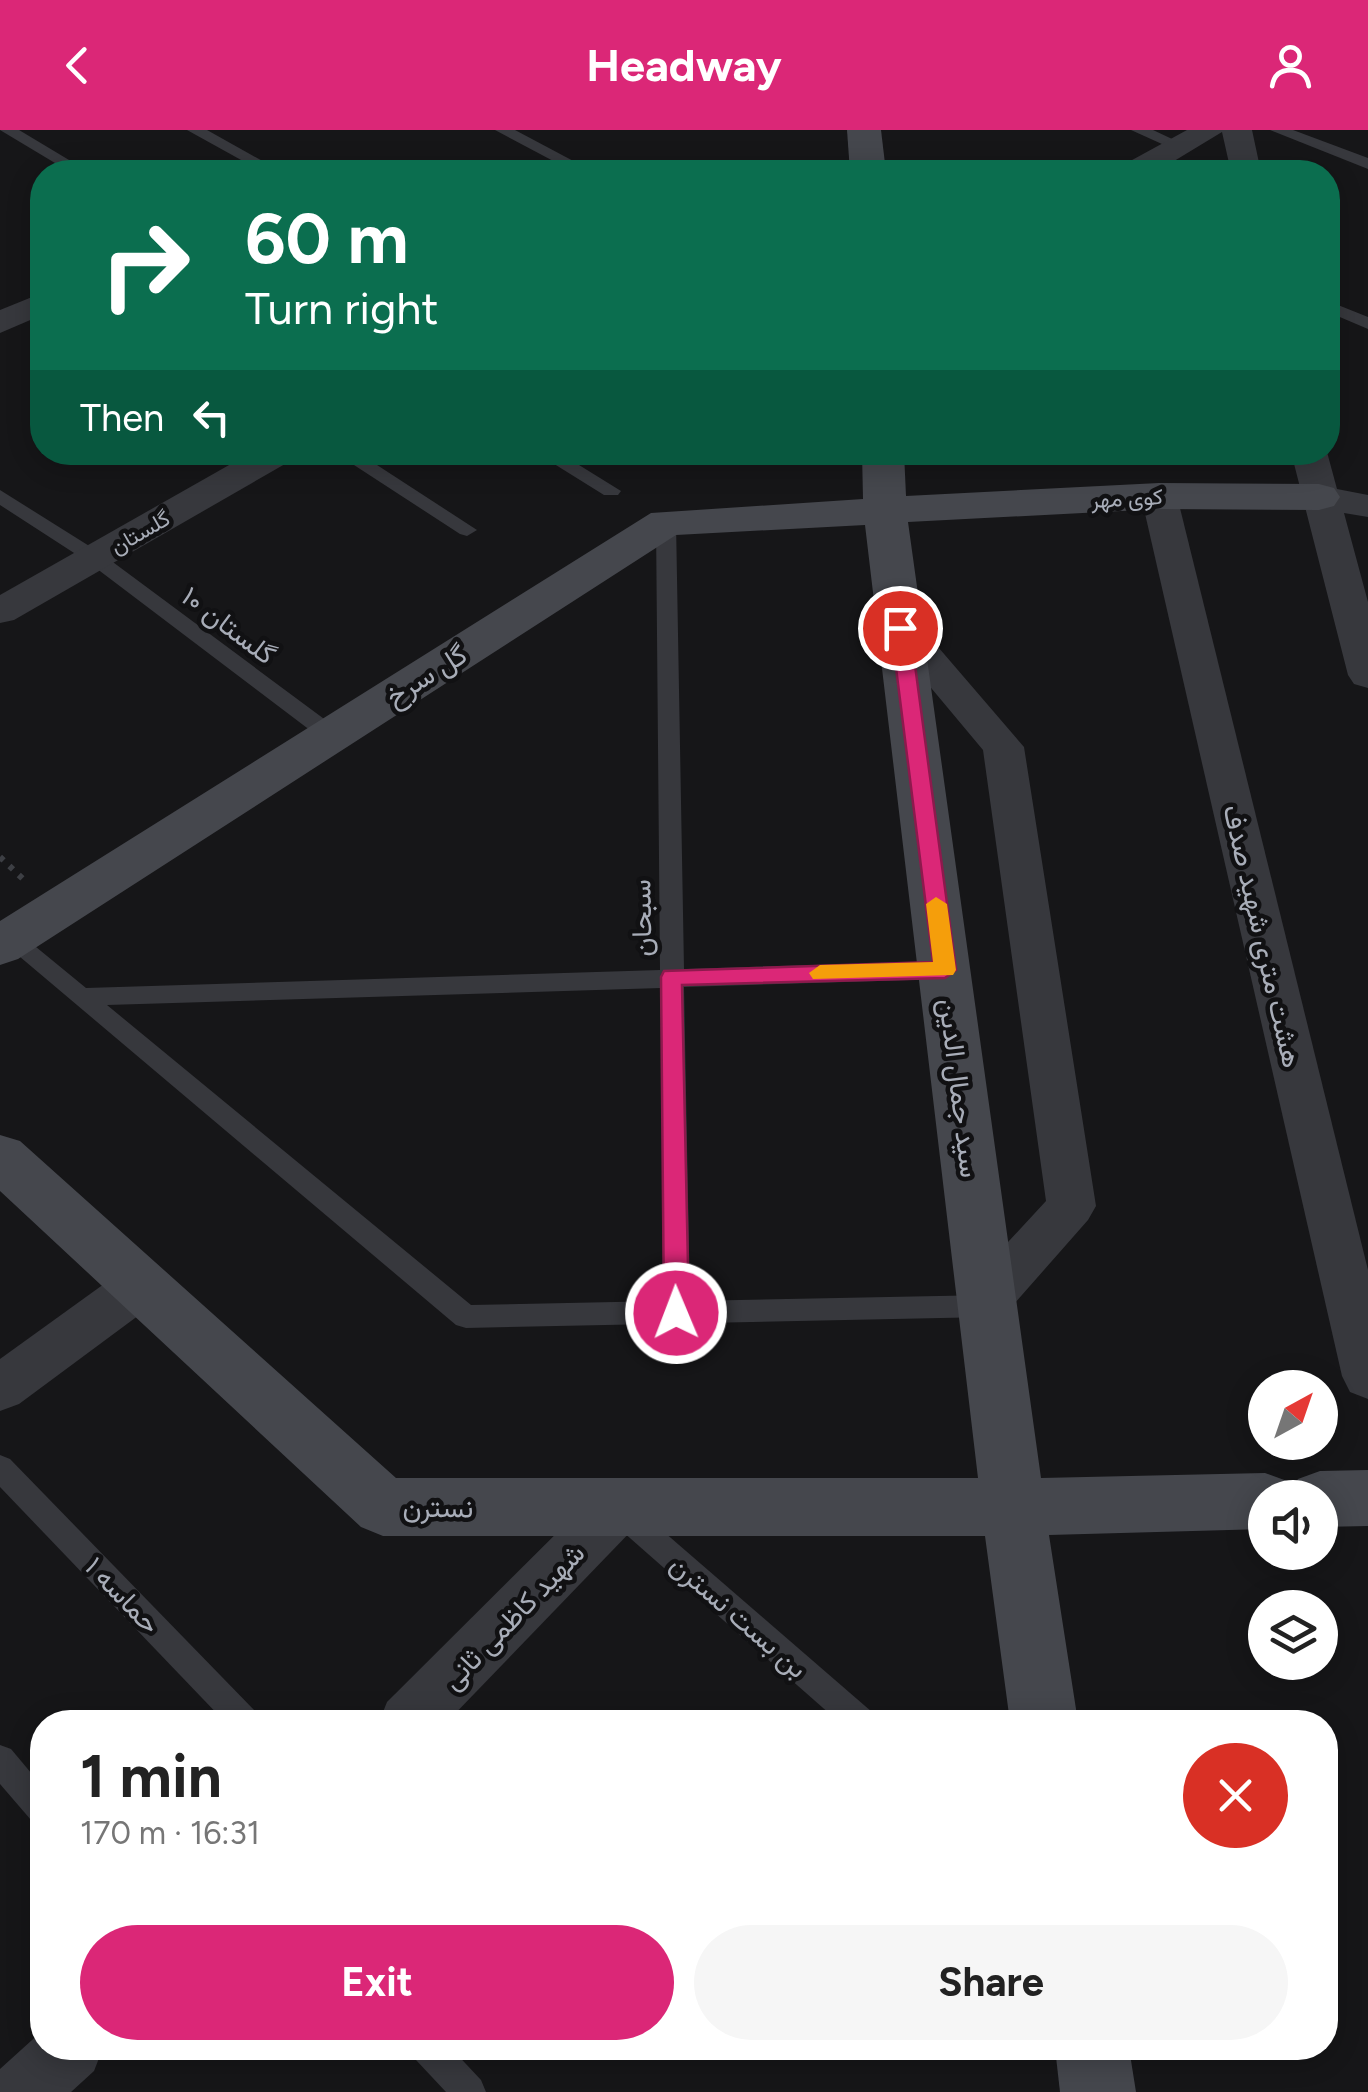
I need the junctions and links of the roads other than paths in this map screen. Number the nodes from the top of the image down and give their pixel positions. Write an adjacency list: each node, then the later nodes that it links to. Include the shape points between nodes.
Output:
1 (8, 130): 10 (lane)
2 (195, 130): 11 (lane)
3 (503, 130): 12 (lane)
4 (864, 130): 13 (street)
5 (1140, 130): 9 (lane)
6 (1209, 130): 9 (street)
7 (1237, 130): 15 (street)
8 (1278, 130): 16 (lane)
9 (1178, 146): 14 (street)
10 (60, 160)
11 (251, 160)
12 (562, 160)
13 (867, 160)
14 (1154, 160)
15 (1243, 160)
16 (1368, 164)
17 (30, 309): 19 (street)
18 (1340, 311): 20 (lane)
19 (0, 324)
20 (1368, 324)
21 (256, 465): 34 (street, گلستان)
22 (363, 465): 33 (lane)
23 (566, 465): 26 (lane)
24 (884, 465): 31 (street, سید جمال الدین)
25 (1312, 465): 29 (street)
26 (611, 491)
27 (0, 496): 34 (lane, گلستان ۱۰)
28 (1159, 496): 29 (street, کوی مهر); 31 (street, کوی مهر); 47 (street, هشت متری شهید صدف)
29 (1319, 498): 30 (street, کوی مهر); 37 (street)
30 (1368, 506)
31 (886, 512): 32 (street, گل سرخ); 36 (street, سید جمال الدین)
32 (666, 522): 38 (street, گل سرخ); 41 (lane, سبحان)
33 (467, 530)
34 (95, 558): 35 (street, گلستان); 38 (lane, گلستان ۱۰)
35 (0, 611)
36 (900, 628): 40 (street, سید جمال الدین); 45 (street, via 1002,748 1071,1206)
37 (1368, 675)
38 (331, 735): 39 (street, گل سرخ)
39 (6, 942): 42 (lane)
40 (945, 970): 41 (lane); 45 (street, سید جمال الدین)
41 (672, 977): 42 (lane); 46 (lane, سبحان)
42 (81, 997): 46 (lane, via 466,1317)
43 (0, 1157): 44 (street, نسترن)
44 (140, 1286): 48 (street); 54 (street, نسترن, via 383,1506)
45 (989, 1302): 46 (lane); 53 (street, سید جمال الدین)
46 (676, 1313)
47 (1368, 1376)
48 (0, 1388)
49 (0, 1468): 55 (lane, حماسه ۱)
50 (1368, 1498): 51 (street)
51 (1338, 1499)
52 (1248, 1500): 53 (street, نسترن)
53 (1012, 1506): 54 (street, نسترن); 58 (street, سید جمال الدین)
54 (617, 1509): 56 (street, شهید کاظمی ثانی); 57 (lane, بن بست نسترن)
55 (233, 1710)
56 (420, 1710)
57 (846, 1710)
58 (1042, 1710)
59 (0, 1760): 60 (lane)
60 (30, 1794)
61 (58, 2060): 64 (street)
62 (439, 2060): 65 (lane)
63 (1094, 2060): 66 (street)
64 (23, 2092)
65 (469, 2092)
66 (1098, 2092)

